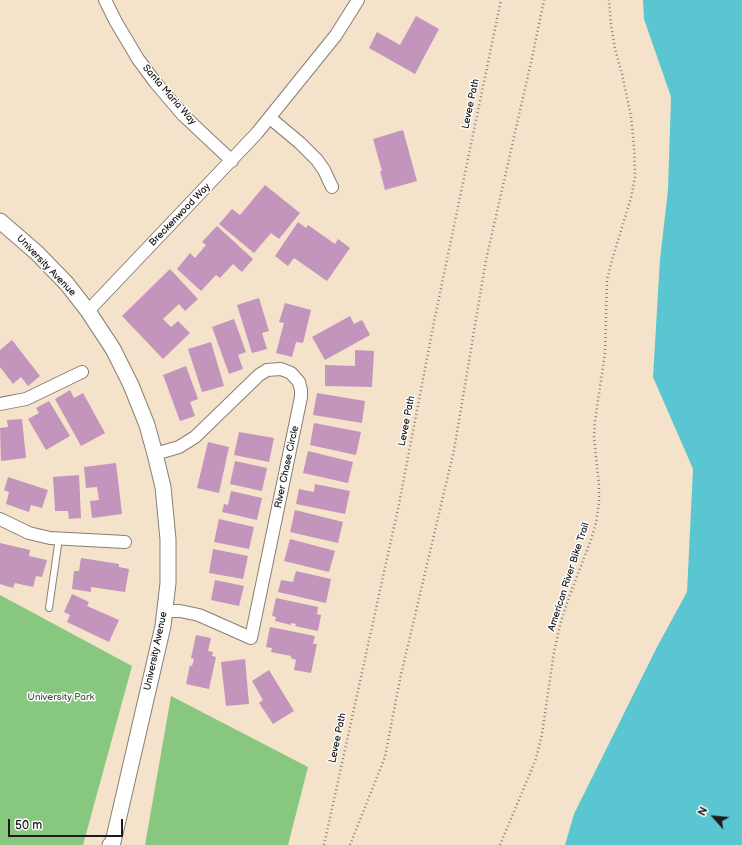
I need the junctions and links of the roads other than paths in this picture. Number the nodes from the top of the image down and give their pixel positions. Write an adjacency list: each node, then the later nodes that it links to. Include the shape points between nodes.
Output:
1 (105, 0): 4 (street, Santa Maria Way, via 138,59 155,82 183,115)
2 (358, 0): 3 (street, Breckenwood Way, via 336,34)
3 (270, 118): 4 (street, Breckenwood Way); 5 (street, via 317,160)
4 (232, 161): 7 (street, Breckenwood Way)
5 (332, 187)
6 (0, 221): 7 (street, University Avenue, via 37,253 67,284)
7 (88, 311): 10 (street, University Avenue, via 113,350 131,385)
8 (82, 372): 9 (street, via 26,399)
9 (0, 404)
10 (156, 454): 15 (street, University Avenue, via 163,487 168,539); 15 (street, River Chase Circle, via 179,447 195,437 267,370 281,369 291,373 299,382 301,397 251,638 199,615)
11 (0, 519): 12 (street, via 29,533)
12 (59, 538): 13 (street); 14 (lane)
13 (125, 542)
14 (49, 608)
15 (165, 611): 16 (street, University Avenue)
16 (112, 844)

